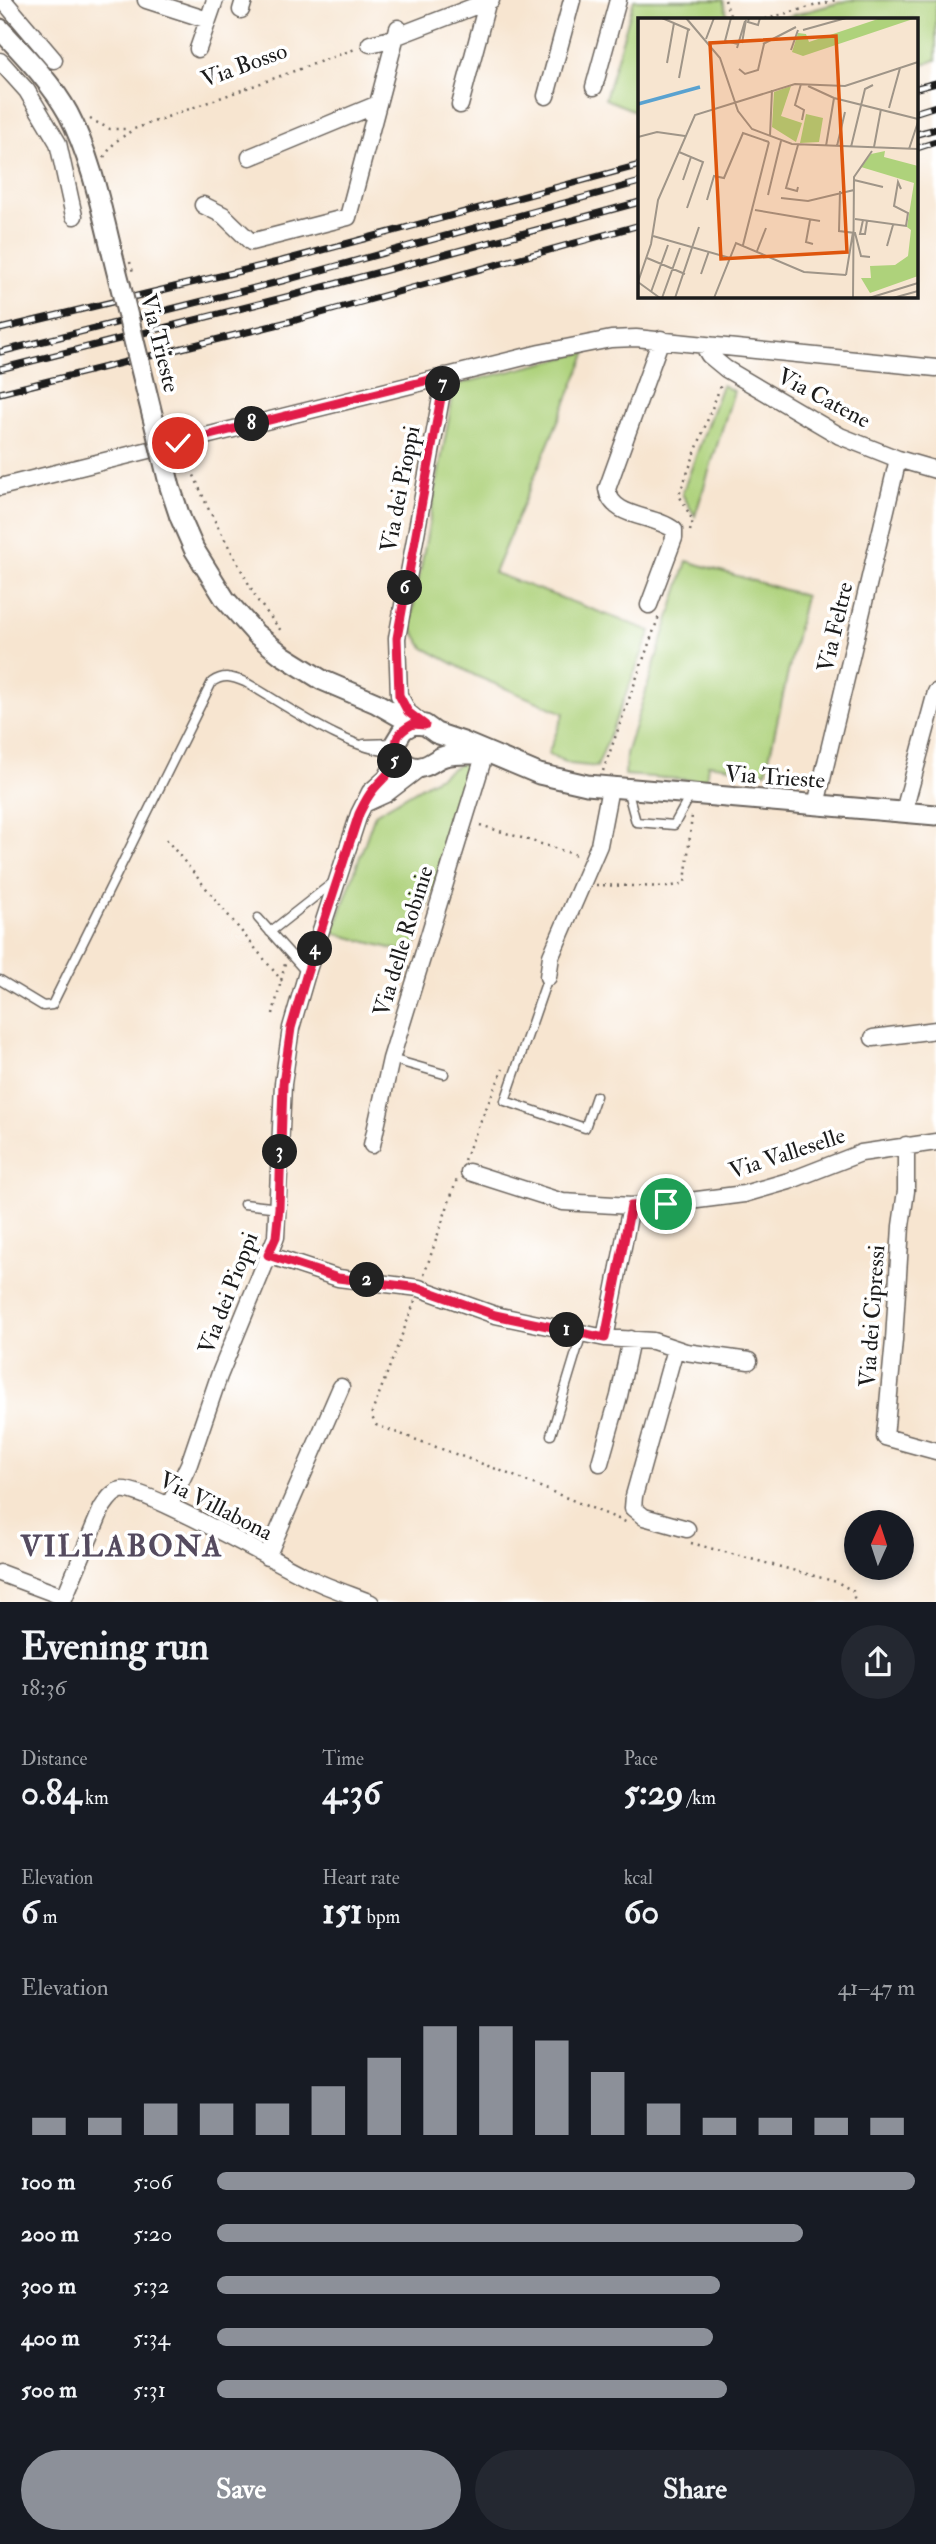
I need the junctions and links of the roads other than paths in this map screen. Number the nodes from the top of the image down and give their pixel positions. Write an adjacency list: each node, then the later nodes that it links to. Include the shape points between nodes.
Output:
1 (3, 0): 13 (street)
2 (146, 0): 8 (street)
3 (215, 0): 8 (street)
4 (466, 0): 10 (street)
5 (489, 0): 10 (street); 18 (street)
6 (572, 0): 16 (street)
7 (618, 0): 15 (street)
8 (207, 22): 12 (street)
9 (0, 29): 31 (street, Via Trieste, bridge, via 81,123 170,487 212,580 266,644 322,680)
10 (397, 32): 11 (street); 17 (street)
11 (370, 44)
12 (198, 49)
13 (54, 60)
14 (0, 61): 21 (street, via 27,91 58,143)
15 (594, 87)
16 (546, 96)
17 (378, 104): 19 (street); 20 (street, via 348,217 251,242 223,215)
18 (460, 105)
19 (250, 156)
20 (203, 205)
21 (74, 216)
22 (661, 339): 23 (street); 25 (street, via 611,339); 29 (street, via 607,489 618,507 674,530)
23 (703, 345): 24 (street); 26 (street, Via Catene, via 726,369 840,436)
24 (936, 368)
25 (445, 376): 28 (street); 32 (street, Via dei Pioppi, via 397,638 399,695 408,712)
26 (898, 459): 27 (street, Via Catene); 39 (street, Via Feltre)
27 (936, 470)
28 (0, 487)
29 (649, 605)
30 (936, 692): 40 (street)
31 (370, 703): 32 (street, Via Trieste); 33 (street, Via Trieste, via 386,721)
32 (425, 727): 33 (street, via 402,730); 34 (street, Via Trieste); 35 (street, via 440,747)
33 (396, 747): 35 (street, Via Trieste, via 410,766); 38 (street, Via dei Pioppi, via 386,778); 47 (lane, via 361,745 342,738 245,682 228,677 212,682 52,1005 43,1006)
34 (485, 753): 35 (street, Via Trieste, via 447,756); 36 (street, Via Trieste, via 568,782); 50 (street, Via delle Robinie)
35 (427, 764): 38 (street)
36 (619, 788): 37 (street, Via Trieste); 37 (lane, via 636,822 674,825); 46 (street, via 551,956)
37 (692, 802): 39 (street, Via Trieste)
38 (364, 804): 42 (street, Via dei Pioppi)
39 (816, 805): 40 (street, Via Trieste)
40 (904, 811): 41 (street, Via Trieste)
41 (936, 815)
42 (337, 880): 44 (lane); 45 (street, Via dei Pioppi)
43 (258, 918): 44 (lane)
44 (270, 932): 45 (lane)
45 (307, 973): 59 (street, Via dei Pioppi, via 291,1028 283,1084)
46 (548, 976): 52 (lane, via 505,1101 585,1128)
47 (0, 980)
48 (936, 1030): 49 (street)
49 (873, 1038)
50 (391, 1059): 51 (lane); 54 (street, Via delle Robinie)
51 (444, 1073)
52 (596, 1096)
53 (936, 1142): 55 (street, Via Valleselle)
54 (372, 1145)
55 (905, 1145): 58 (street, Via Valleselle, via 861,1153 744,1194); 68 (street, Via dei Cipressi, via 906,1191 884,1437)
56 (469, 1172): 58 (street, Via Valleselle, via 563,1202)
57 (244, 1203): 59 (lane)
58 (631, 1206): 62 (street)
59 (279, 1208): 60 (street, Via dei Pioppi, via 276,1237)
60 (268, 1255): 61 (street, via 338,1278 419,1288 495,1315); 70 (street, Via dei Pioppi)
61 (582, 1333): 62 (street); 67 (lane)
62 (605, 1338): 63 (street)
63 (631, 1339): 64 (street); 69 (street)
64 (675, 1349): 65 (street); 71 (street, via 633,1508)
65 (749, 1361)
66 (341, 1387): 72 (street)
67 (551, 1435)
68 (936, 1451)
69 (600, 1463)
70 (169, 1506): 72 (street, Via Villabona); 74 (street, Via Villabona, via 133,1491 111,1495)
71 (685, 1535)
72 (267, 1557): 75 (street, Via Villabona)
73 (0, 1573): 74 (street)
74 (63, 1600)
75 (371, 1602)

